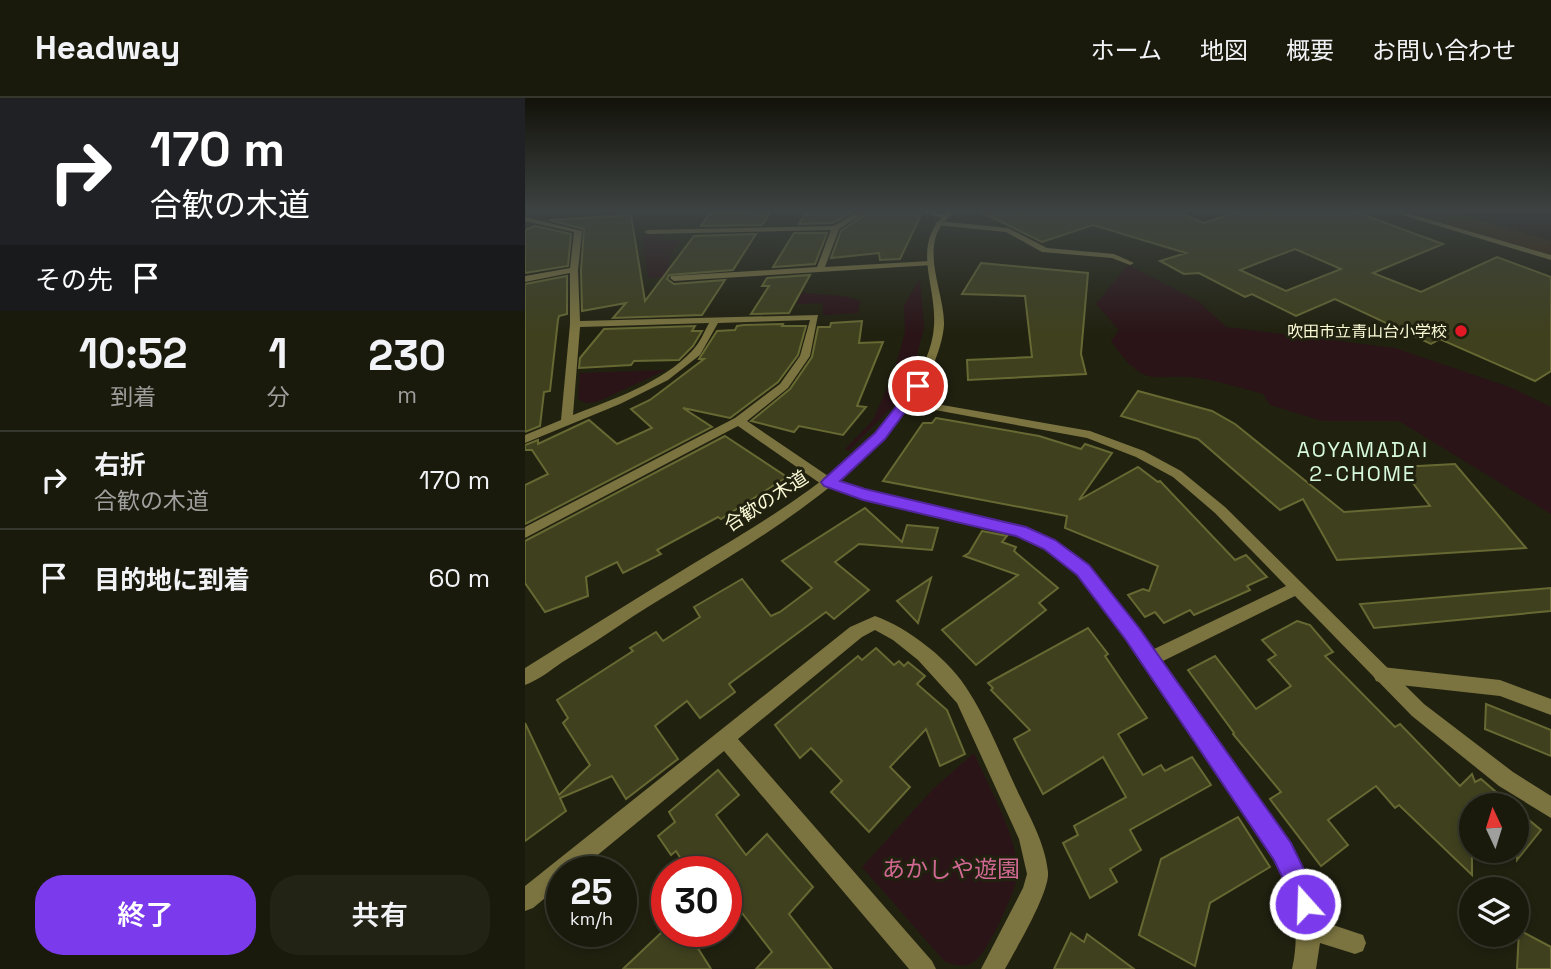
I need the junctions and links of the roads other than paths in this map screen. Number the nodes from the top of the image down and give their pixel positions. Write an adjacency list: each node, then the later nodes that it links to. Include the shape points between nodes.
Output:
1 (576, 252): 10 (street)
2 (827, 252): 9 (street)
3 (931, 252): 7 (street, 合歓の木道)
4 (1064, 252): 8 (street, via 1114,256)
5 (1530, 252): 6 (street)
6 (1551, 258)
7 (930, 262): 9 (street); 15 (street, 合歓の木道, via 940,326)
8 (1130, 263)
9 (820, 269): 11 (street)
10 (574, 270): 12 (street); 14 (street)
11 (674, 278)
12 (525, 279)
13 (715, 320): 14 (street); 16 (street, via 696,353 677,369); 17 (street, via 814,317 805,356 784,386)
14 (575, 324): 16 (street)
15 (908, 402): 19 (street, 合歓の木道, via 880,436); 21 (street, via 1074,431 1140,454 1204,495)
16 (567, 421): 18 (street)
17 (739, 421): 19 (street); 20 (street)
18 (525, 439)
19 (829, 482): 22 (street, via 1006,527 1049,545 1093,582); 24 (street, 合歓の木道)
20 (525, 533)
21 (1297, 588): 22 (street); 23 (street)
22 (1150, 659): 29 (street, via 1282,852 1301,888)
23 (1382, 675): 25 (street, via 1500,688); 27 (street, via 1460,745)
24 (525, 677)
25 (1551, 707)
26 (725, 738): 28 (street); 31 (street); 32 (street, via 871,622 888,628 918,652 963,697 1029,838 1036,865 1036,885)
27 (1551, 808)
28 (525, 900)
29 (1309, 928): 30 (street); 33 (street)
30 (1355, 943)
31 (924, 969)
32 (993, 969)
33 (1304, 969)

